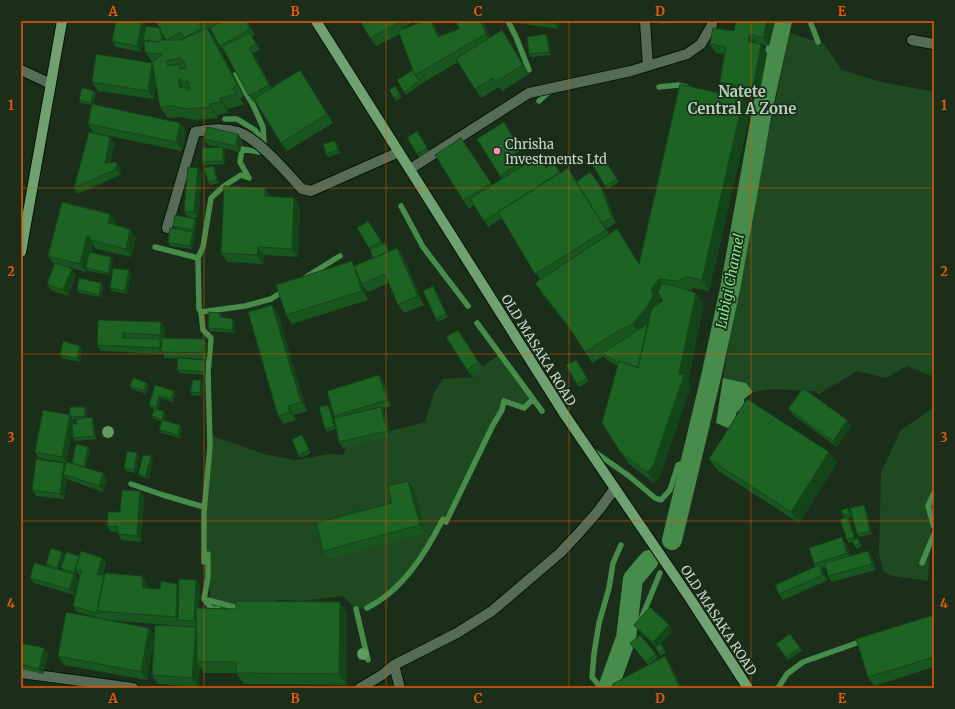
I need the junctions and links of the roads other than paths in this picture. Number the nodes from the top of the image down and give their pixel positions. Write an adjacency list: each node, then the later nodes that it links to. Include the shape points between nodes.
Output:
1 (62, 21): 9 (main road)
2 (316, 21): 10 (main road, OLD MASAKA ROAD)
3 (645, 21): 7 (street)
4 (712, 21): 7 (street, via 701,44 687,54)
5 (912, 40): 6 (street)
6 (934, 44)
7 (648, 66): 11 (street, via 529,93)
8 (21, 70): 9 (street)
9 (51, 84): 13 (main road)
10 (399, 152): 11 (main road, OLD MASAKA ROAD); 12 (street, via 311,191 302,189 257,143 239,132 209,129 195,132)
11 (410, 169): 14 (main road, OLD MASAKA ROAD, via 565,415)
12 (167, 228)
13 (21, 248)
14 (615, 488): 15 (street, via 560,553 492,611 457,633); 20 (main road, OLD MASAKA ROAD)
15 (394, 665): 18 (street); 19 (street)
16 (21, 673): 17 (street)
17 (133, 688)
18 (360, 688)
19 (400, 688)
20 (748, 688)

